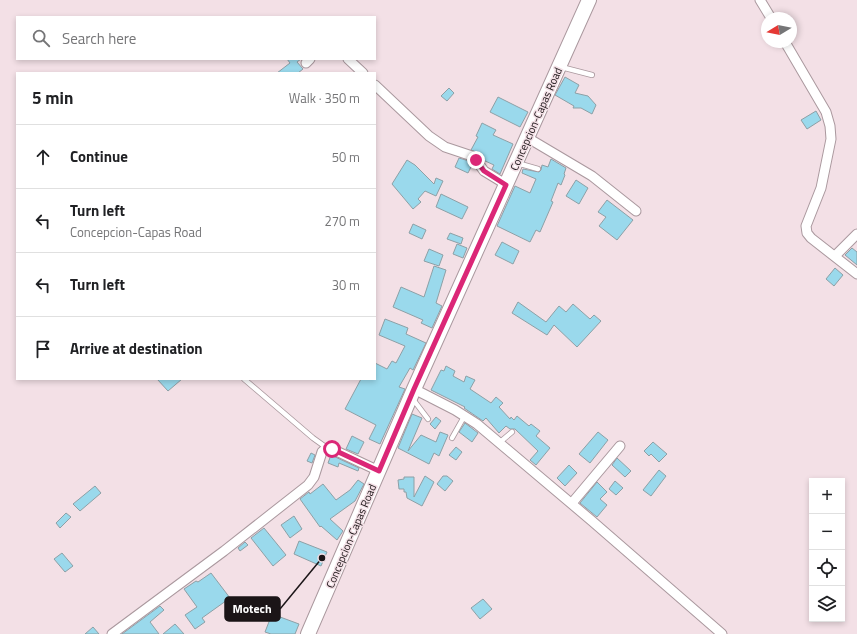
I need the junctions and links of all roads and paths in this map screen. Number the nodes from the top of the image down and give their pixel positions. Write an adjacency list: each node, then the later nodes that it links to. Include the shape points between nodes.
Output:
1 (589, 0): 6 (main road, Concepcion-Capas Road)
2 (760, 0): 3 (street)
3 (767, 12)
4 (789, 48): 16 (street, via 826,112 830,126 831,138 821,188 806,226 811,238)
5 (349, 60): 7 (street)
6 (559, 67): 8 (lane); 10 (main road, Concepcion-Capas Road)
7 (362, 72)
8 (592, 75)
9 (376, 85): 13 (street, via 429,136 445,147 472,156 484,171)
10 (528, 138): 11 (main road, Concepcion-Capas Road); 14 (street, via 592,176)
11 (516, 163): 12 (lane); 13 (main road, Concepcion-Capas Road)
12 (538, 169)
13 (506, 185): 19 (main road, Concepcion-Capas Road)
14 (636, 210)
15 (857, 234): 16 (street)
16 (835, 256): 17 (street)
17 (857, 274)
18 (245, 380): 26 (lane)
19 (412, 393): 20 (street); 21 (lane); 27 (main road, Concepcion-Capas Road)
20 (465, 415): 23 (lane); 24 (street)
21 (428, 419)
22 (512, 432): 24 (lane)
23 (452, 438)
24 (499, 443): 28 (street)
25 (620, 446): 28 (street)
26 (328, 448): 27 (street); 29 (street, via 322,452 314,477 308,485)
27 (379, 471): 30 (main road, Concepcion-Capas Road)
28 (572, 504): 31 (street)
29 (112, 634)
30 (308, 634)
31 (722, 634)

